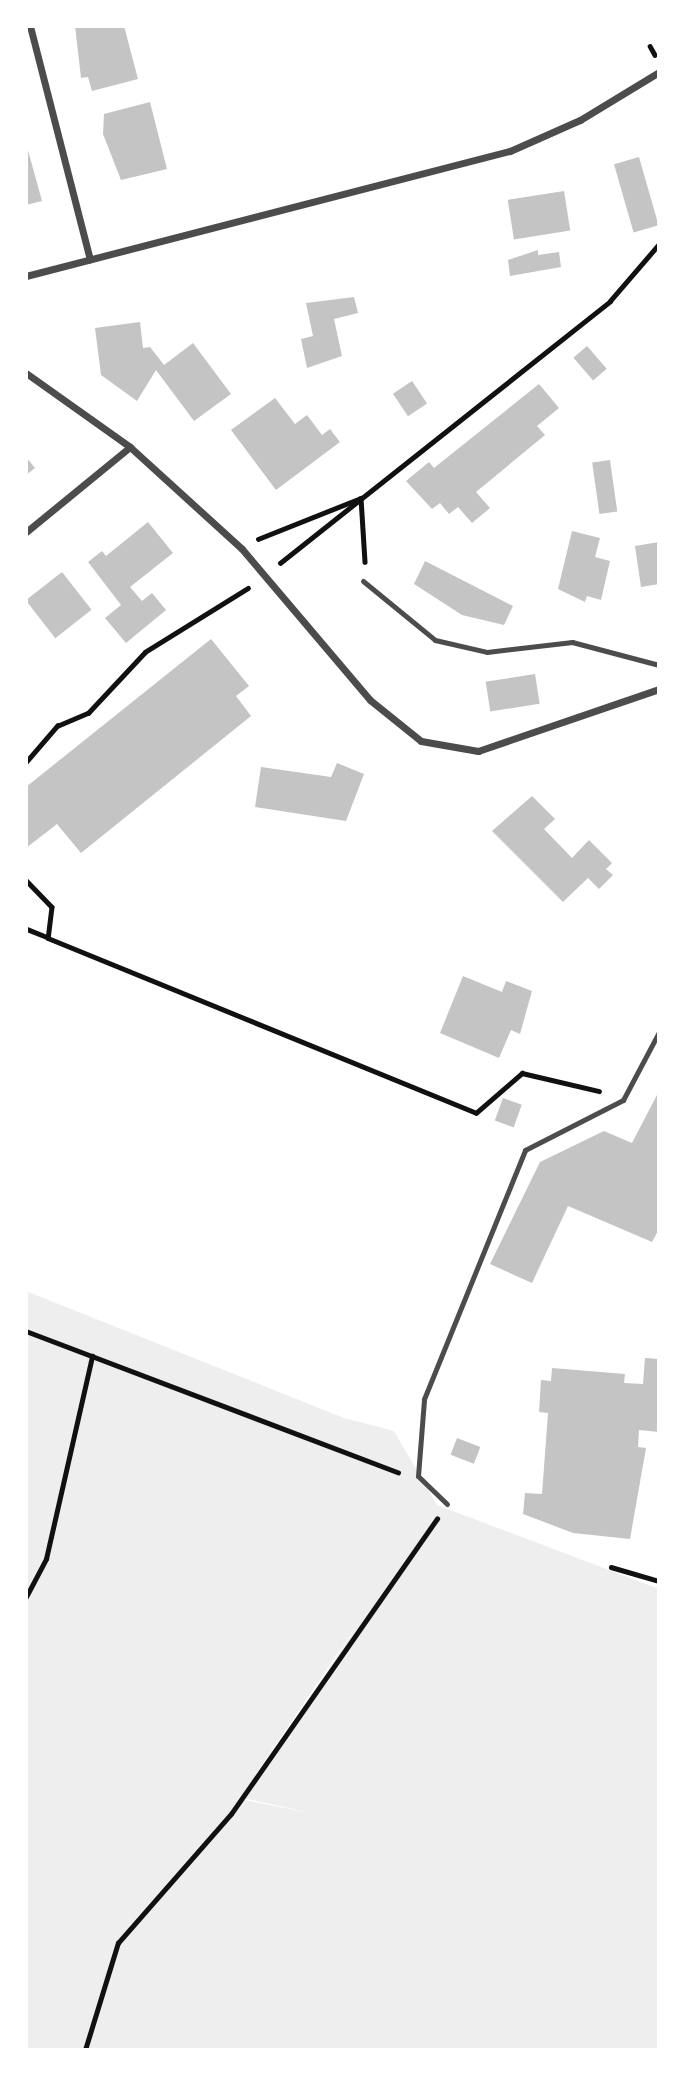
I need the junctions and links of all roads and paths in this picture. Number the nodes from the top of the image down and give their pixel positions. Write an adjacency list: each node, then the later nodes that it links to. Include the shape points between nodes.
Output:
1 (30, 26): 4 (street)
2 (659, 72): 4 (street, via 570,125 510,151)
3 (659, 244): 8 (path, via 610,301)
4 (90, 259): 5 (street)
5 (26, 276)
6 (26, 373): 7 (street)
7 (130, 447): 9 (street); 10 (street)
8 (362, 498): 10 (path); 11 (path); 13 (path, via 368,537)
9 (26, 532)
10 (245, 551): 15 (street, via 370,700 421,741 478,751)
11 (275, 567)
12 (259, 579): 16 (path, via 145,652 88,713 57,726)
13 (363, 581): 14 (lane, via 435,640 487,652 572,642)
14 (659, 665)
15 (659, 689)
16 (26, 762)
17 (26, 880): 19 (path, via 52,907)
18 (26, 929): 19 (path)
19 (48, 938): 21 (path, via 475,1113 522,1073 574,1082)
20 (659, 1032): 21 (lane)
21 (622, 1100): 24 (lane, via 524,1150 424,1399)
22 (26, 1331): 23 (path)
23 (92, 1356): 24 (path); 28 (path, via 46,1559)
24 (418, 1476): 25 (lane)
25 (447, 1504): 29 (path, via 231,1814 118,1943)
26 (611, 1567): 27 (path)
27 (659, 1581)
28 (26, 1597)
29 (85, 2050)

